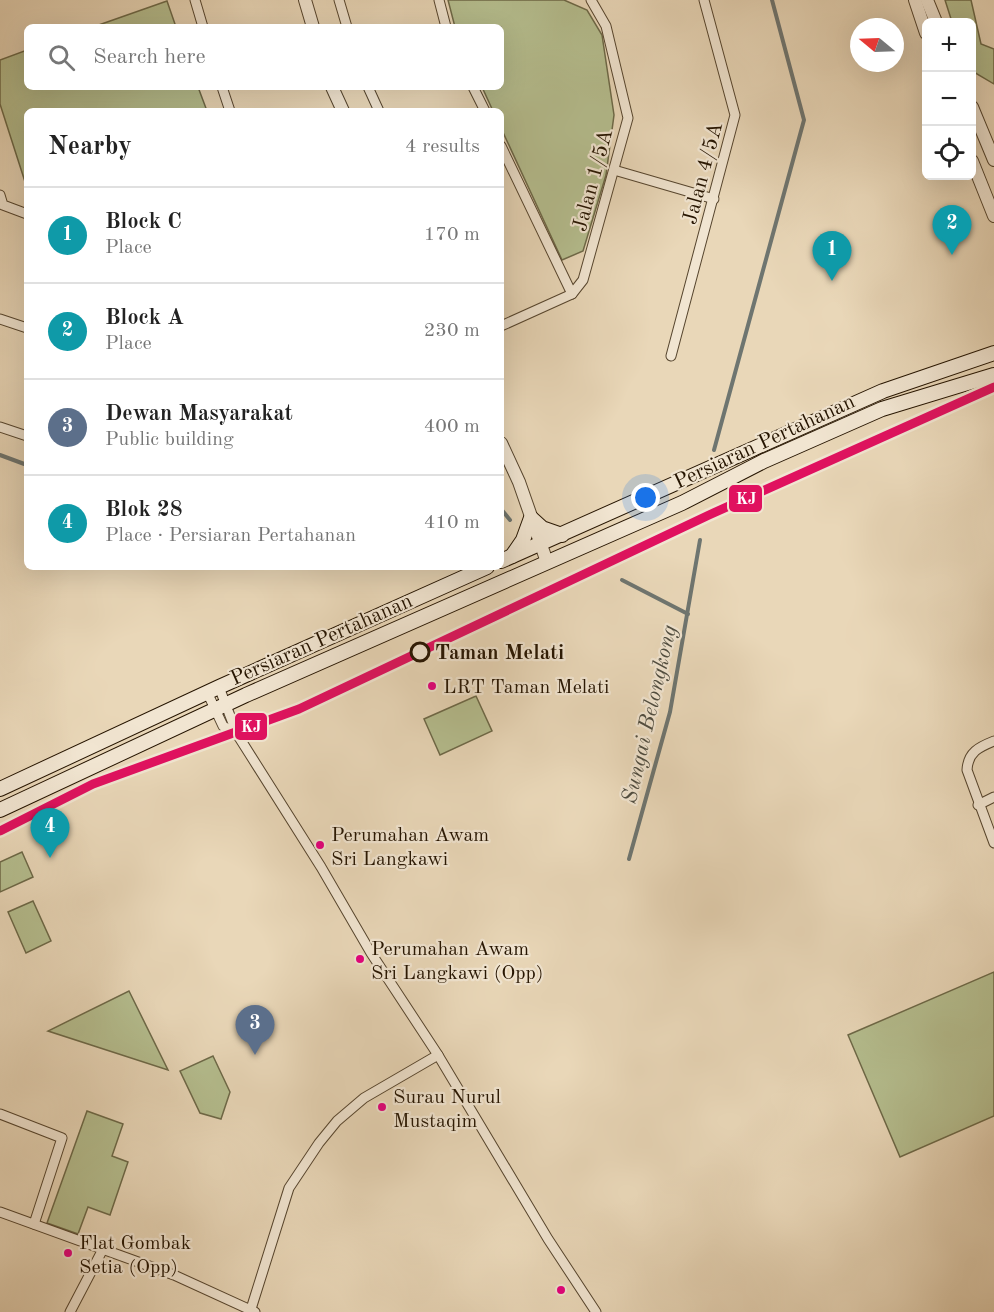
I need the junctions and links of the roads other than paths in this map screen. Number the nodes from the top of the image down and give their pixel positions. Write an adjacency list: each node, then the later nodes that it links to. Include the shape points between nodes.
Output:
1 (195, 0): 11 (street)
2 (305, 0): 12 (street)
3 (339, 0): 13 (street)
4 (439, 0): 14 (street)
5 (591, 0): 26 (street, Jalan 1/5A, via 606,26 628,118)
6 (704, 0): 29 (street, Jalan 4/5A, via 735,115)
7 (915, 0): 10 (street)
8 (927, 0): 9 (street)
9 (934, 18)
10 (922, 19)
11 (202, 24)
12 (312, 24)
13 (346, 24)
14 (445, 24)
15 (223, 90): 19 (street)
16 (333, 90): 20 (street)
17 (369, 90): 21 (street)
18 (474, 90): 22 (street)
19 (229, 108)
20 (342, 108)
21 (378, 108)
22 (484, 108)
23 (976, 117): 25 (street)
24 (504, 152): 32 (street)
25 (994, 160)
26 (614, 170): 29 (street); 32 (street, Jalan 1/5A, via 583,280)
27 (976, 171): 31 (street)
28 (0, 195): 30 (street, via 3,205)
29 (714, 199): 37 (street, Jalan 4/5A)
30 (24, 213)
31 (994, 216)
32 (572, 294): 34 (street)
33 (0, 319): 35 (street)
34 (504, 325)
35 (24, 327)
36 (994, 354): 43 (main road, Persiaran Pertahanan, via 883,391)
37 (671, 356)
38 (994, 375): 46 (main road, Persiaran Pertahanan, via 882,409)
39 (0, 427): 40 (street)
40 (24, 435)
41 (504, 450): 42 (street)
42 (531, 518): 43 (main road, via 542,528); 44 (street); 45 (main road, via 523,540)
43 (562, 535): 44 (main road, Persiaran Pertahanan)
44 (540, 544): 45 (main road, Persiaran Pertahanan); 46 (street)
45 (506, 559)
46 (547, 562): 49 (main road, Persiaran Pertahanan)
47 (480, 570): 48 (main road, Persiaran Pertahanan)
48 (213, 690): 49 (street); 51 (main road, Persiaran Pertahanan)
49 (220, 707): 54 (main road, Persiaran Pertahanan); 56 (street)
50 (994, 741): 53 (street, via 968,759)
51 (0, 789)
52 (994, 797): 53 (street)
53 (978, 804): 55 (street)
54 (0, 810)
55 (994, 843)
56 (438, 1054): 61 (street, via 364,1098 319,1143 289,1188); 63 (street)
57 (0, 1114): 59 (street, via 62,1138)
58 (0, 1212): 59 (street)
59 (34, 1224): 60 (street)
60 (103, 1249): 61 (street); 62 (street)
61 (253, 1310)
62 (70, 1312)
63 (596, 1312)

